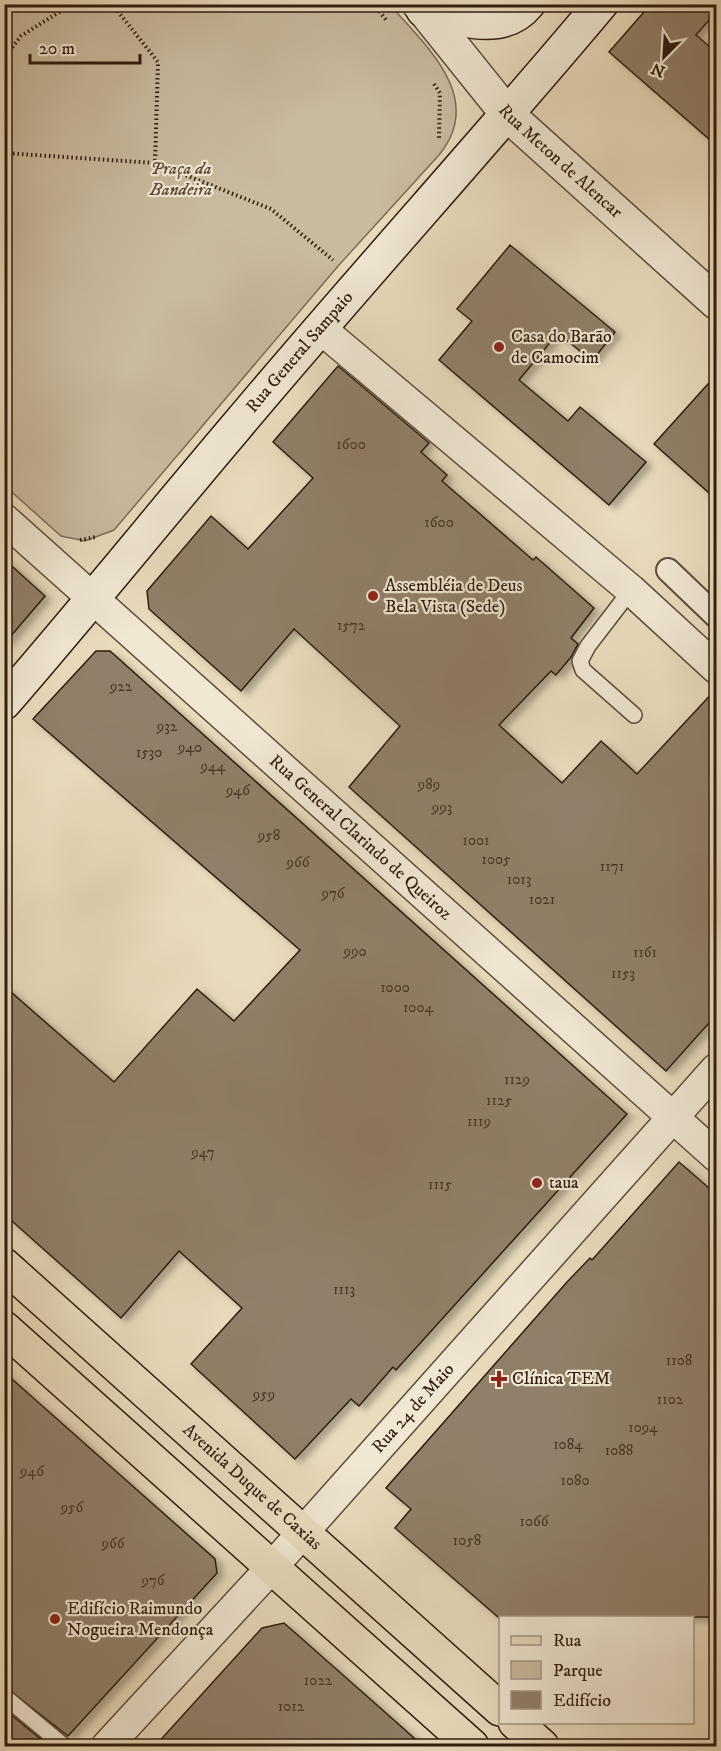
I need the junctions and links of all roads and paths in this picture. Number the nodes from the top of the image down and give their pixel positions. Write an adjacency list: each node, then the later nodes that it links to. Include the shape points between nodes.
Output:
1 (72, 4): 8 (path, via 21,36)
2 (112, 4): 13 (path, via 158,62)
3 (374, 4): 7 (path)
4 (528, 4): 6 (main road, via 519,15 494,23 466,21)
5 (601, 4): 10 (main road, Rua General Sampaio)
6 (421, 7): 10 (main road, Rua Meton de Alencar)
7 (388, 23)
8 (4, 58)
9 (431, 78): 11 (path, via 440,93)
10 (508, 115): 15 (main road, Rua Meton de Alencar); 16 (main road, Rua General Sampaio)
11 (439, 144)
12 (4, 153): 13 (path)
13 (155, 163): 14 (path, via 271,209)
14 (339, 265)
15 (717, 302)
16 (321, 328): 19 (street); 20 (main road, Rua General Sampaio)
17 (4, 519): 20 (street, Rua General Clarindo de Queiroz)
18 (668, 570): 21 (street)
19 (631, 590): 22 (street); 24 (lane, via 580,661 583,670)
20 (94, 598): 23 (main road, Rua General Sampaio); 26 (street, Rua General Clarindo de Queiroz)
21 (717, 616)
22 (717, 668)
23 (4, 704)
24 (634, 715)
25 (717, 1069): 26 (street, Rua 24 de Maio)
26 (673, 1117): 27 (street, Rua General Clarindo de Queiroz); 30 (street, Rua 24 de Maio)
27 (717, 1156)
28 (4, 1265): 30 (main road, Avenida Duque de Caxias)
29 (4, 1328): 31 (main road)
30 (304, 1532): 31 (street, Rua 24 de Maio); 33 (main road, Avenida Duque de Caxias)
31 (272, 1567): 36 (street, Rua 24 de Maio); 37 (main road)
32 (4, 1696): 35 (lane)
33 (499, 1707)
34 (517, 1724): 38 (main road)
35 (64, 1746)
36 (107, 1746)
37 (472, 1746)
38 (542, 1746)

